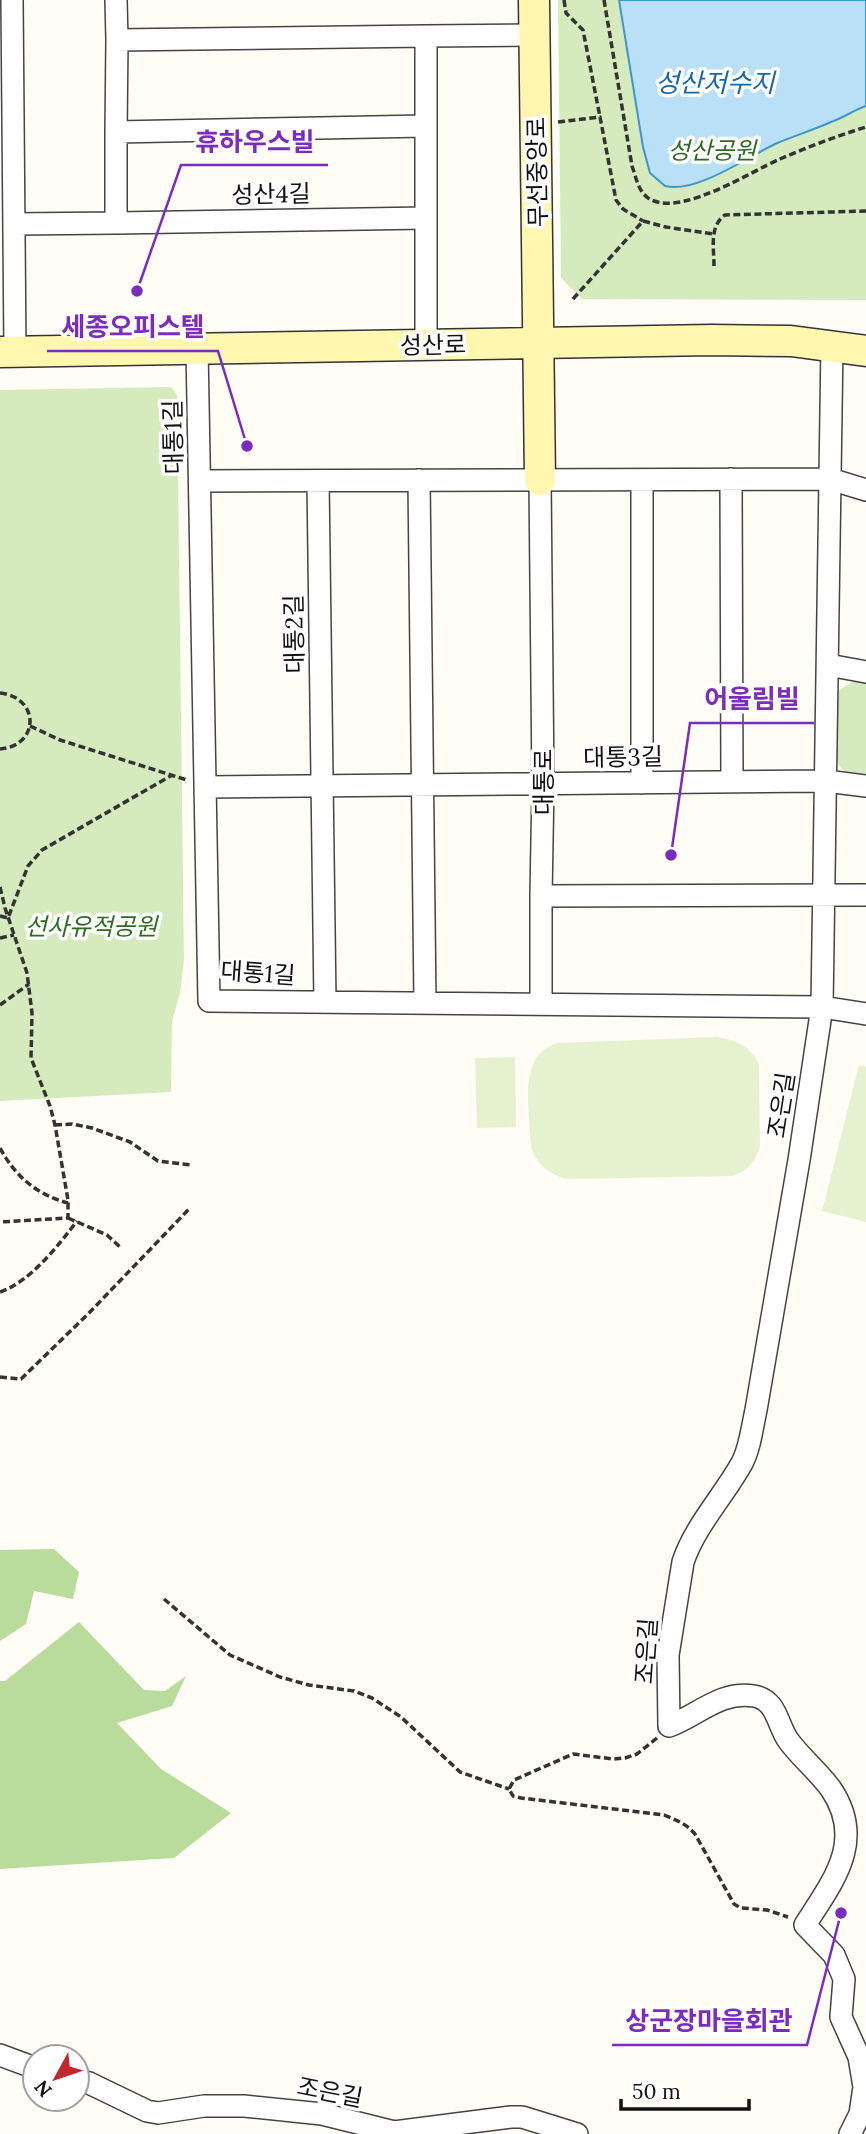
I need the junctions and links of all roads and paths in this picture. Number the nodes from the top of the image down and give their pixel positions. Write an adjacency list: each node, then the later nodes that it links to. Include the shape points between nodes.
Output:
1 (12, 0): 18 (street)
2 (116, 0): 8 (street)
3 (534, 0): 6 (street, 무선중앙로)
4 (564, 0): 9 (path, via 569,18 583,30)
5 (604, 0): 12 (path, via 632,166 639,187 651,200 677,202 711,193 775,161)
6 (535, 35): 7 (street); 22 (street, 무선중앙로)
7 (426, 36): 8 (street); 11 (street)
8 (117, 40): 13 (street)
9 (600, 117): 10 (path); 16 (path, via 617,200)
10 (558, 122)
11 (425, 126): 13 (street); 15 (street)
12 (866, 127)
13 (116, 132): 17 (street)
14 (866, 211): 19 (path, via 727,214 716,223)
15 (426, 218): 17 (street, 성산4길); 23 (street)
16 (643, 221): 19 (path); 21 (path)
17 (116, 223): 18 (street, 성산4길)
18 (14, 224): 27 (street)
19 (714, 233): 20 (path)
20 (714, 266)
21 (573, 299)
22 (539, 343): 23 (street, 성산로); 24 (street, 성산로, via 712,340); 30 (street, 대통로)
23 (426, 345): 25 (street, 성산로)
24 (832, 345): 26 (street, 성산로); 28 (street)
25 (197, 349): 27 (street, 성산로); 33 (street, 대통1길)
26 (866, 351)
27 (8, 352)
28 (830, 479): 32 (street); 35 (street); 36 (street)
29 (419, 480): 30 (street); 34 (street); 46 (street)
30 (540, 480): 31 (street); 45 (street, 대통로)
31 (642, 480): 32 (street); 44 (street)
32 (731, 480): 43 (street)
33 (200, 481): 34 (street); 49 (street, 대통1길)
34 (318, 481): 47 (street, 대통2길)
35 (866, 490)
36 (828, 665): 37 (street); 42 (street)
37 (866, 672)
38 (0, 693): 39 (path, via 25,705)
39 (30, 726): 40 (path, via 17,745); 41 (path)
40 (0, 749)
41 (172, 775): 49 (path); 55 (path, via 37,855 28,866)
42 (826, 781): 43 (street, 대통3길); 48 (street, 대통3길); 51 (street, 조은길)
43 (732, 782): 44 (street, 대통3길)
44 (642, 783): 45 (street, 대통3길)
45 (543, 784): 46 (street, 대통3길); 53 (street, 대통로)
46 (423, 785): 47 (street, 대통3길); 60 (street)
47 (321, 786): 49 (street, 대통3길); 59 (street)
48 (866, 786)
49 (205, 787): 59 (street, 대통1길, via 209,1001)
50 (0, 887): 55 (path)
51 (824, 894): 52 (street); 53 (street); 63 (street, 조은길)
52 (866, 895)
53 (541, 896): 61 (street, 대통로)
54 (0, 916): 55 (path)
55 (8, 918): 56 (path)
56 (14, 935): 57 (path); 58 (path)
57 (0, 938)
58 (29, 984): 62 (path); 65 (path, via 31,1058)
59 (325, 1002): 60 (street, 대통1길)
60 (425, 1003): 61 (street, 대통1길)
61 (541, 1004): 63 (street, 대통1길)
62 (0, 1006)
63 (822, 1007): 64 (street, 대통1길); 77 (street, 조은길, via 747,1451 683,1562 668,1655)
64 (866, 1014)
65 (55, 1125): 67 (path, via 92,1128 130,1142 158,1161); 68 (path)
66 (0, 1148): 68 (path, via 24,1181)
67 (191, 1165)
68 (68, 1203): 70 (path)
69 (190, 1208): 75 (path, via 21,1379)
70 (68, 1217): 71 (path); 72 (path)
71 (77, 1221): 73 (path, via 107,1235); 74 (path, via 29,1274)
72 (0, 1222)
73 (120, 1247)
74 (0, 1292)
75 (0, 1377)
76 (164, 1599): 78 (path, via 230,1655 280,1677 372,1698 401,1717 460,1772)
77 (669, 1726): 78 (path, via 630,1757 573,1754 514,1780); 79 (street, via 714,1702 756,1696 777,1714 789,1741 830,1789 844,1818 847,1844 835,1876)
78 (509, 1789): 79 (path, via 521,1798 664,1815 682,1823 695,1834 734,1904 776,1912)
79 (805, 1925): 84 (street, via 834,1955 844,1979 841,2017 859,2057 863,2087 860,2114)
80 (0, 2055): 81 (street)
81 (21, 2063)
82 (91, 2084): 83 (street, 조은길, via 158,2113 244,2106 322,2114 394,2132 522,2117)
83 (577, 2134)
84 (850, 2134)

